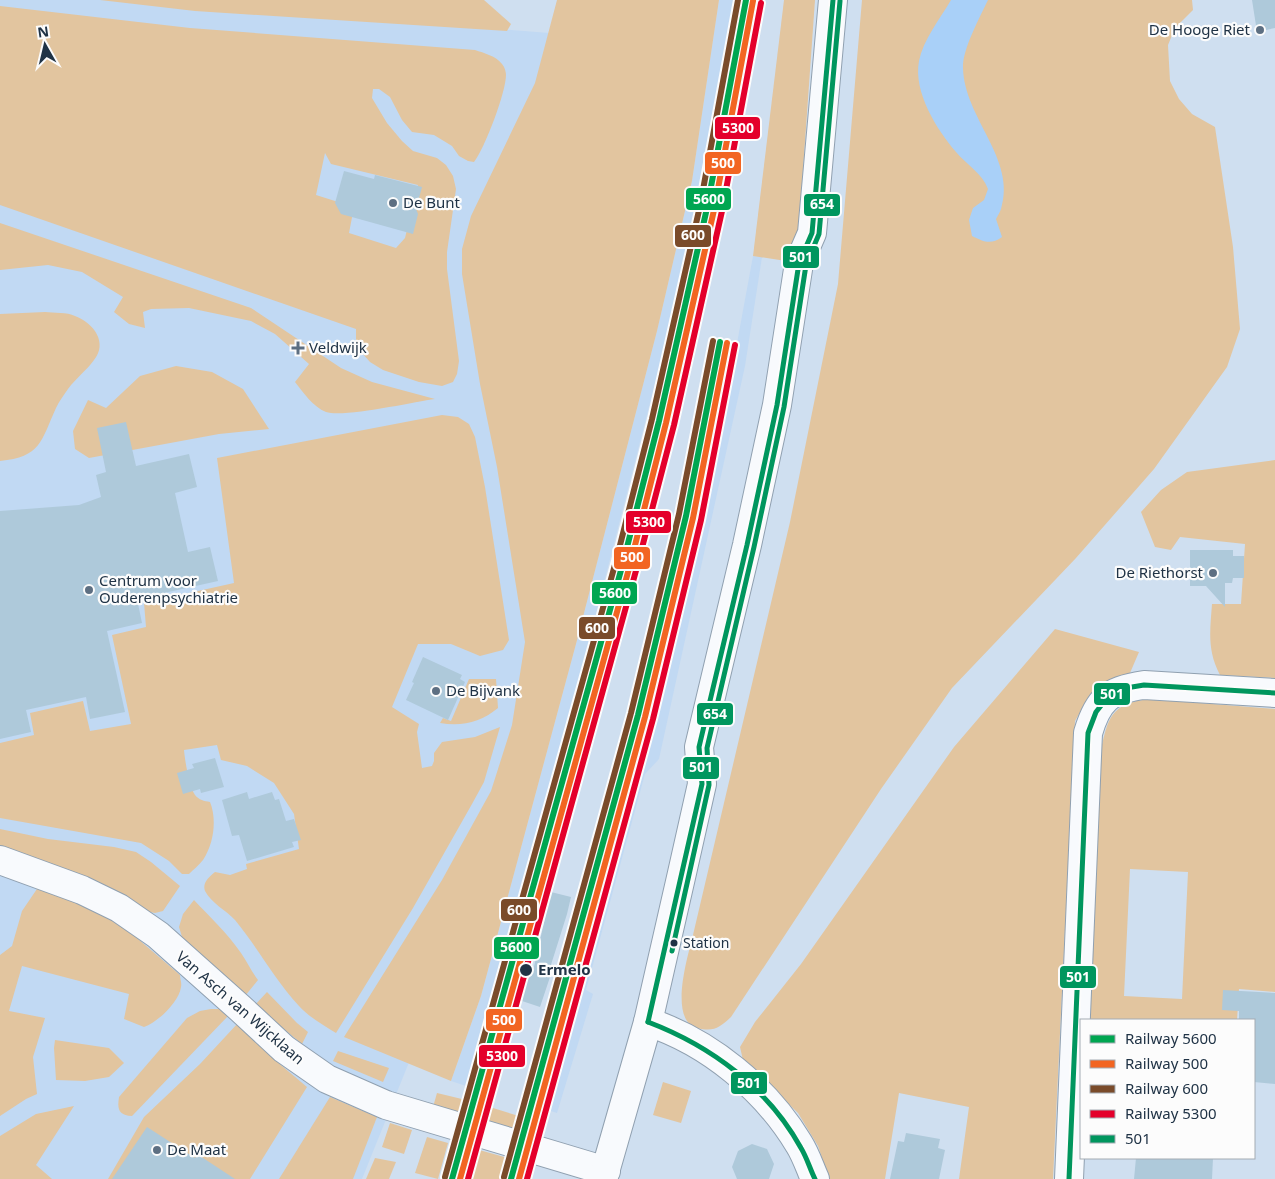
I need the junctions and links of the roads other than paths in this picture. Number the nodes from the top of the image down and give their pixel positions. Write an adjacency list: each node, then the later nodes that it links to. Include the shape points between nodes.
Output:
1 (834, 0): 4 (street, via 812,233 799,263 777,405 700,746 702,784)
2 (1275, 693): 7 (street, via 1144,685 1126,687 1114,692 1093,714 1088,733)
3 (0, 860): 5 (street, Van Asch van Wijcklaan, via 82,890 119,908 158,936 284,1049 326,1079 386,1104)
4 (648, 1022): 5 (street); 6 (street, via 695,1042 748,1083 779,1115 800,1145)
5 (604, 1175)
6 (815, 1179)
7 (1069, 1179)

